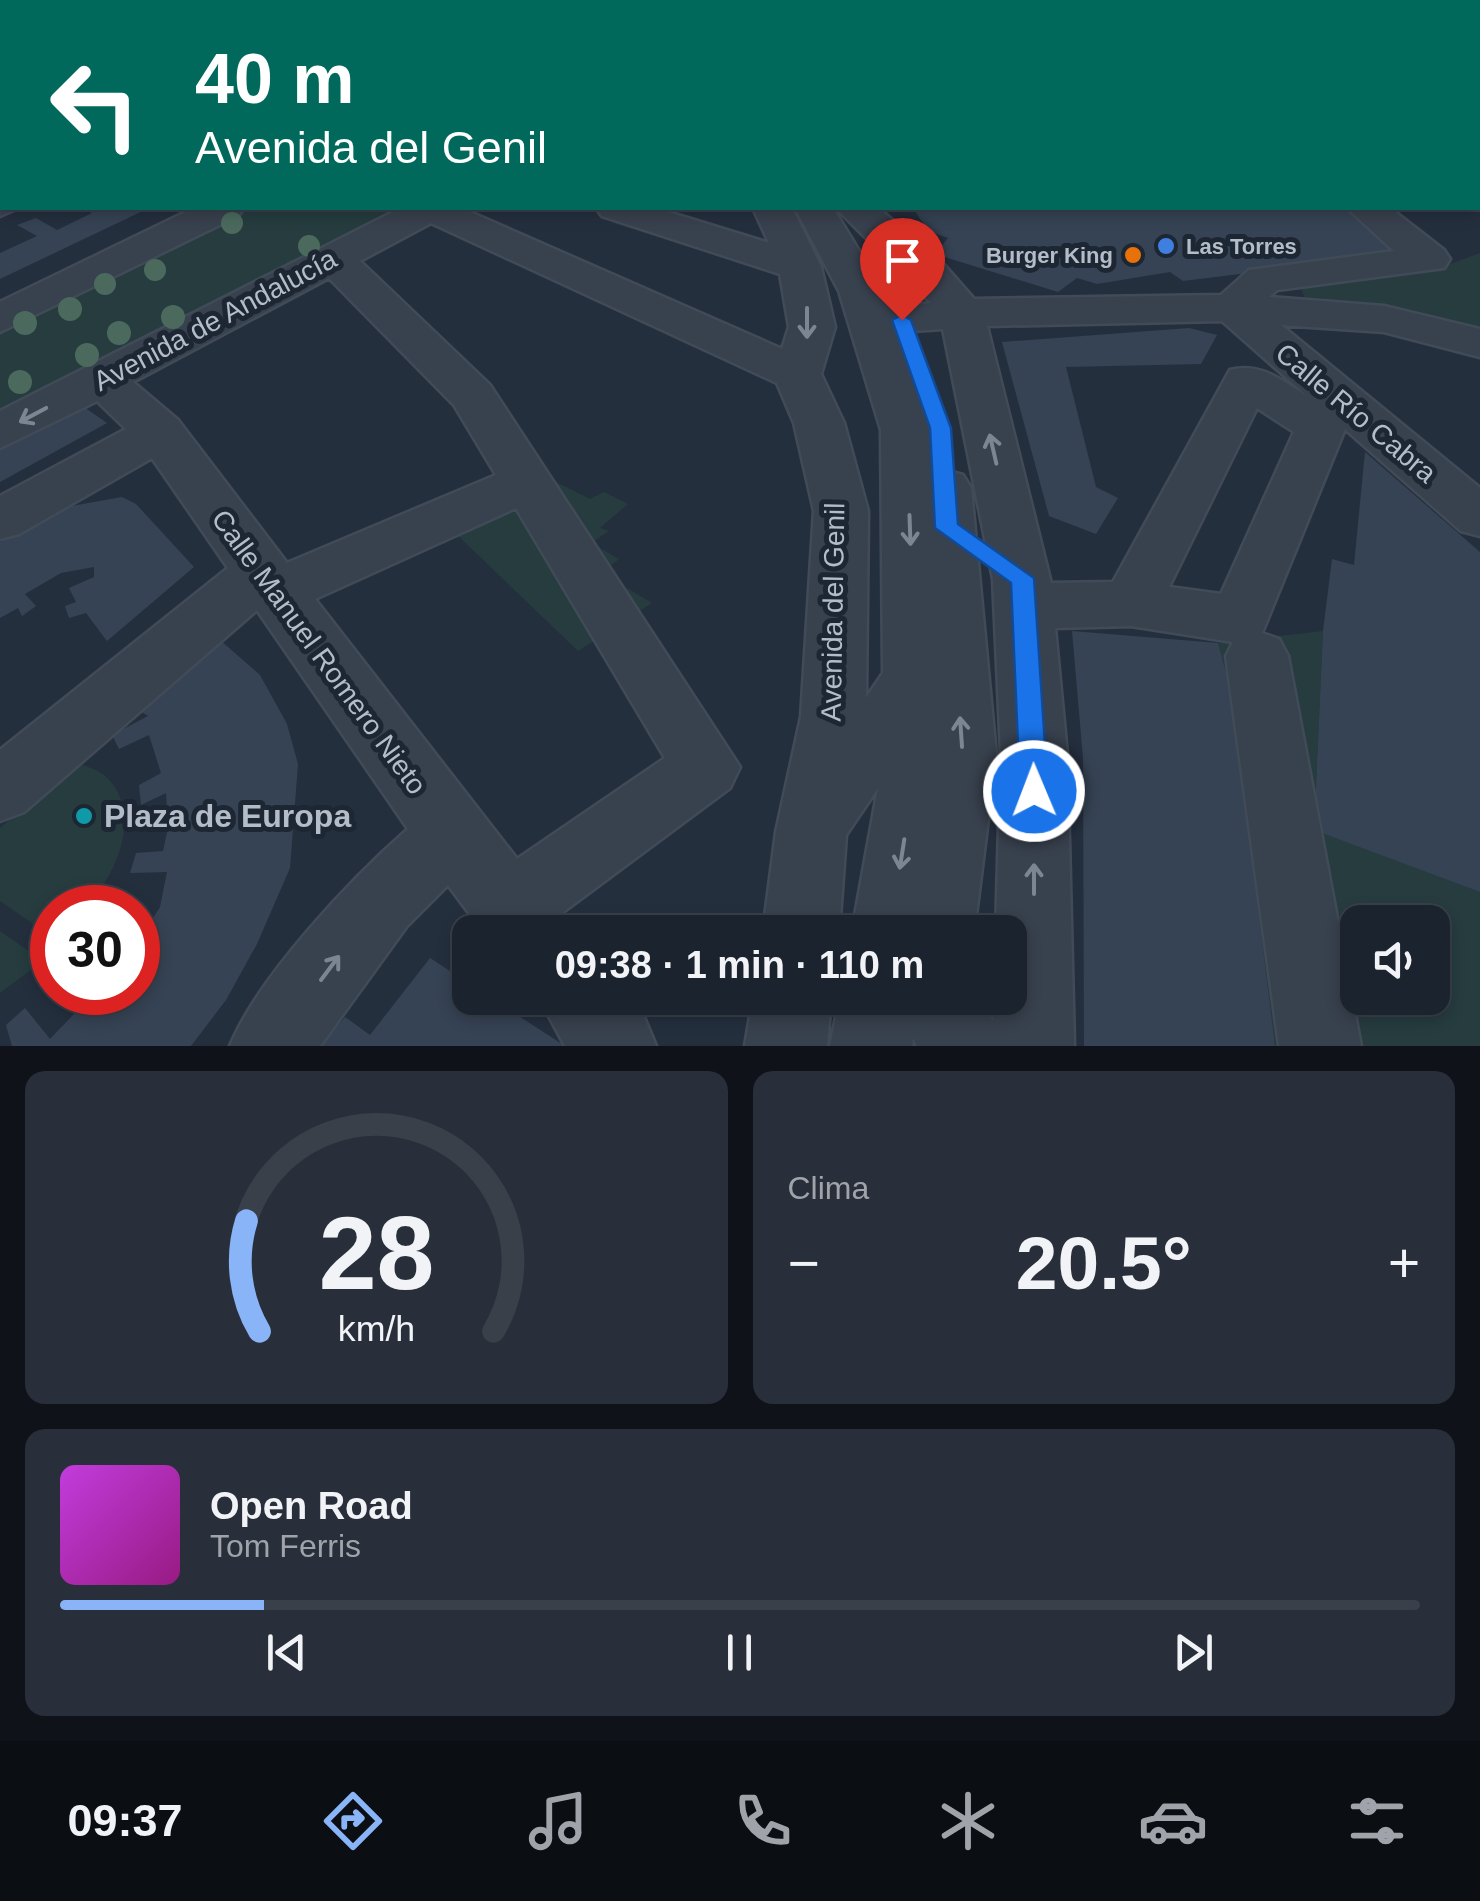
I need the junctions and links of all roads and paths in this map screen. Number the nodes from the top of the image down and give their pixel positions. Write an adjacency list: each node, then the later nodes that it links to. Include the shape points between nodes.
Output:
1 (220, 210): 11 (street)
2 (426, 210): 8 (street, Avenida de Andalucía)
3 (434, 210): 16 (street)
4 (637, 210): 7 (street)
5 (779, 210): 7 (street)
6 (1368, 210): 9 (street, via 1429,259 1264,279)
7 (832, 229): 10 (street, via 923,267); 12 (street); 16 (street, one-way to 16, via 812,328)
8 (333, 258): 14 (street, Avenida de Andalucía); 19 (street, via 473,396)
9 (1232, 308): 10 (street); 13 (street, via 1384,319); 15 (street, Calle Río Cabra)
10 (962, 312): 12 (street); 24 (street, one-way to 10)
11 (0, 319)
12 (892, 339): 16 (street); 22 (street, via 940,428); 27 (street, one-way to 27, via 906,430)
13 (1480, 342)
14 (101, 379): 17 (street, Avenida de Andalucía, one-way to 17); 18 (street, Calle Manuel Romero Nieto)
15 (1301, 394): 20 (street, Calle Río Cabra); 25 (street, via 1248,380); 25 (street, via 1320,427 1239,620)
16 (808, 398): 29 (street, Avenida del Genil, via 841,512 833,717)
17 (0, 432)
18 (160, 432): 21 (street); 23 (street, Calle Manuel Romero Nieto)
19 (529, 481): 23 (street); 32 (street, via 706,766)
20 (1480, 517)
21 (0, 520)
22 (947, 528): 24 (street); 35 (street, one-way to 22, via 962,755)
23 (270, 582): 28 (street); 30 (street, Calle Manuel Romero Nieto)
24 (1024, 592): 25 (street); 47 (street, one-way to 24, via 1034,754)
25 (1131, 604)
26 (1257, 656): 48 (street)
27 (915, 677): 29 (street, Avenida del Genil); 34 (street, one-way to 34, via 917,760)
28 (0, 791)
29 (811, 832): 33 (street, Avenida del Genil)
30 (452, 834): 31 (street, Calle Manuel Romero Nieto); 41 (street, one-way to 30, via 381,901)
31 (516, 915)
32 (526, 915)
33 (803, 915)
34 (893, 915)
35 (938, 915)
36 (591, 1015): 42 (street)
37 (790, 1015): 43 (street)
38 (876, 1015): 44 (street)
39 (926, 1015): 45 (street)
40 (942, 1015): 46 (street)
41 (271, 1046)
42 (615, 1046)
43 (786, 1046)
44 (871, 1046)
45 (918, 1046)
46 (963, 1046)
47 (1033, 1046)
48 (1320, 1046)

